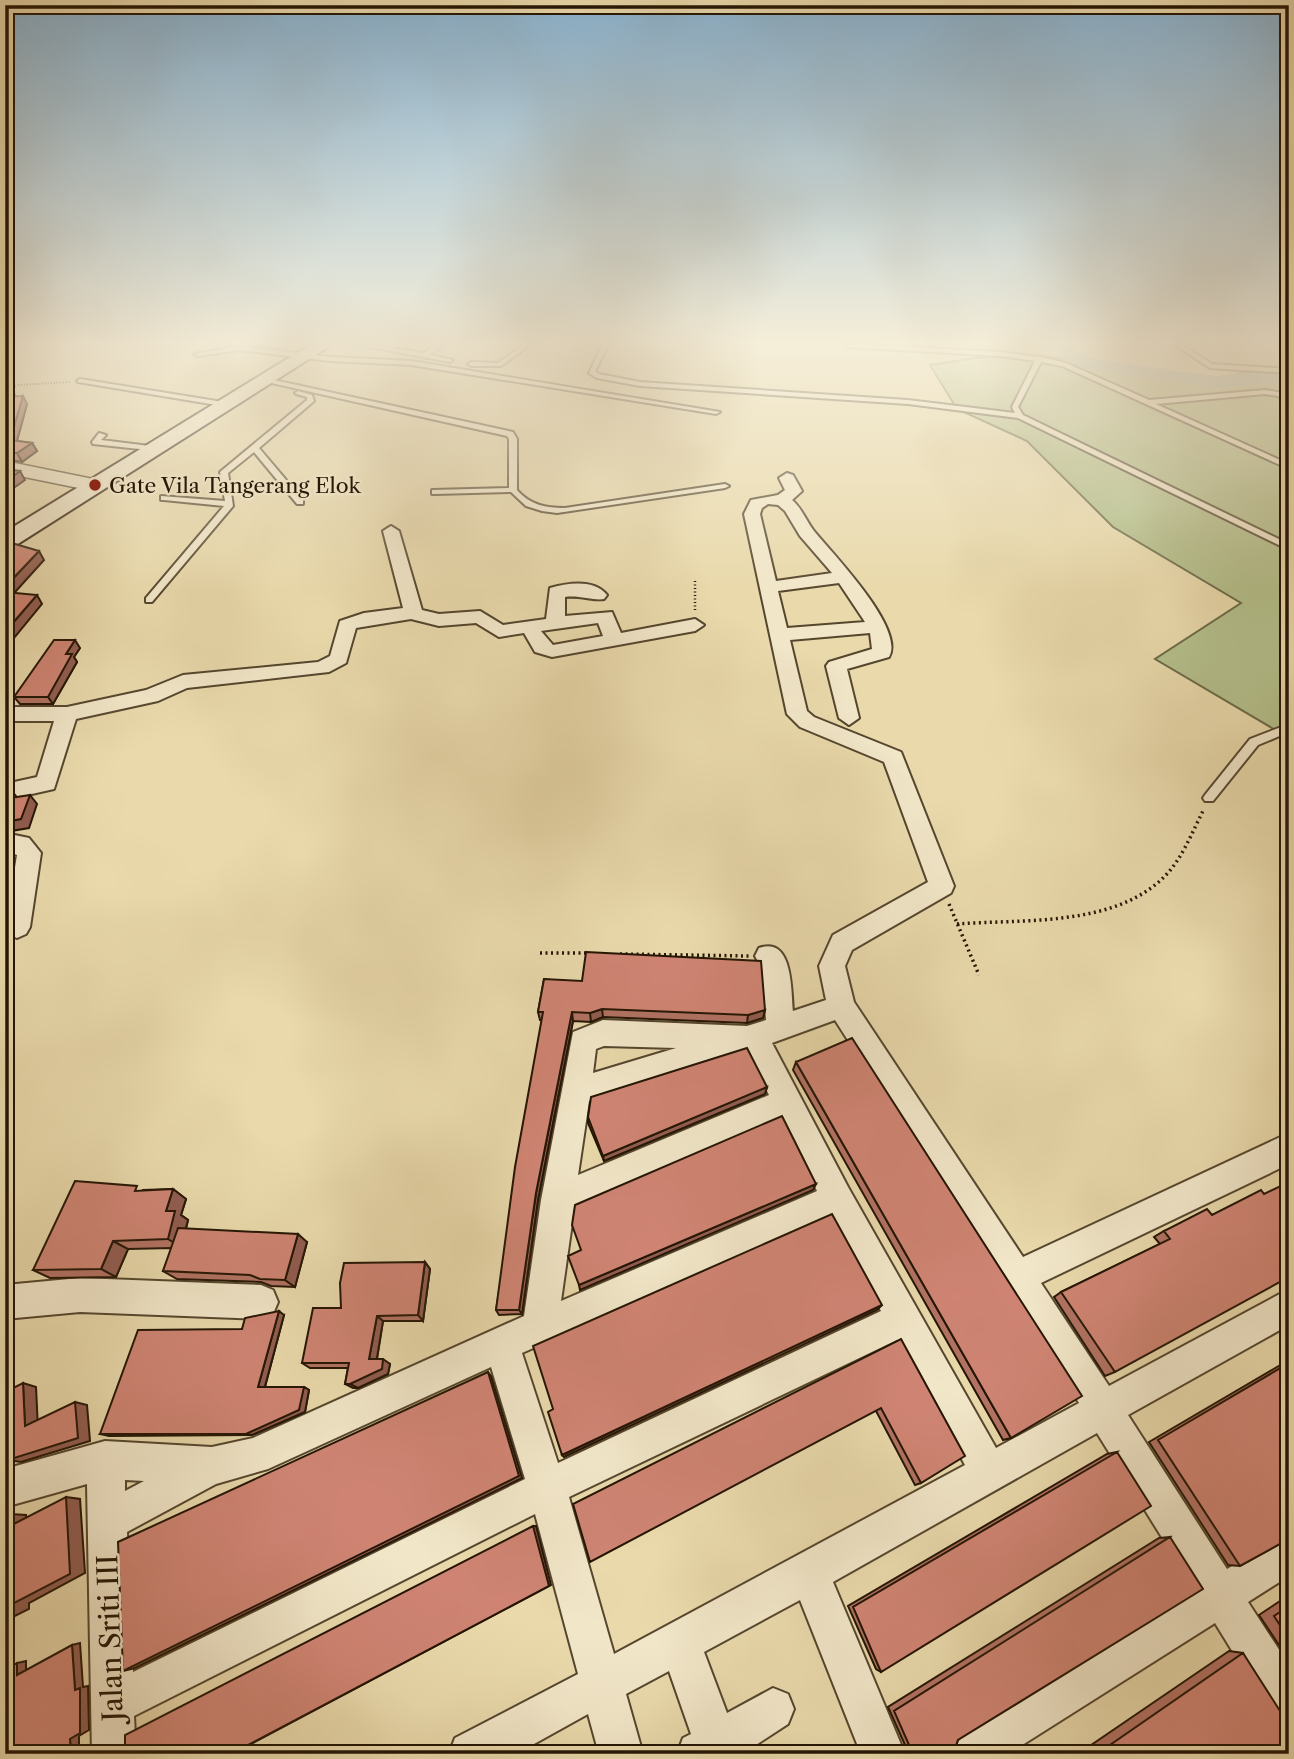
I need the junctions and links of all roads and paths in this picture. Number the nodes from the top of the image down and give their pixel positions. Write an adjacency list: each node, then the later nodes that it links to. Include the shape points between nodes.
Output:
1 (193, 427): 8 (main road)
2 (279, 427): 7 (lane)
3 (478, 427): 14 (lane, via 510,434 513,439)
4 (1043, 427): 22 (lane)
5 (1202, 427): 10 (lane)
6 (102, 435): 8 (lane, via 96,442)
7 (255, 448): 18 (lane); 19 (lane, via 224,472)
8 (158, 449): 13 (main road)
9 (5, 467): 13 (street)
10 (1289, 467)
11 (787, 478): 17 (street, via 794,491)
12 (725, 485): 14 (lane, via 550,511 528,505)
13 (98, 486): 21 (main road)
14 (513, 490): 15 (lane)
15 (435, 492)
16 (164, 498): 19 (lane)
17 (780, 501): 23 (street, via 792,509); 25 (street, via 760,501 752,513)
18 (300, 502)
19 (230, 504): 27 (lane)
20 (391, 531): 28 (street)
21 (5, 542)
22 (1289, 547)
23 (844, 577): 25 (street); 32 (street)
24 (695, 581): 31 (path)
25 (769, 587): 33 (street)
26 (598, 596): 29 (street, via 590,589 555,593)
27 (149, 600)
28 (414, 613): 30 (street, via 439,620 480,617 499,631); 36 (street, via 347,625 339,659 327,667 183,682 151,696)
29 (555, 623): 30 (street); 34 (street, via 605,616)
30 (527, 625): 34 (street, via 548,651)
31 (695, 625): 34 (street)
32 (875, 626): 33 (street); 37 (street, via 883,642 882,653 836,666)
33 (779, 635): 42 (street, via 799,715 884,751 894,760)
34 (614, 639)
35 (5, 714): 36 (street)
36 (68, 714): 39 (street, via 46,783)
37 (849, 719)
38 (1289, 728): 40 (lane, via 1254,742)
39 (5, 792)
40 (1209, 798): 43 (path, via 1178,859 1162,880 1133,900 1063,915)
41 (5, 842): 44 (street, via 21,844 29,853)
42 (942, 886): 43 (path); 50 (street, via 842,943 832,966)
43 (957, 924): 49 (path)
44 (17, 927)
45 (540, 953): 46 (path)
46 (594, 953)
47 (607, 954): 48 (path)
48 (768, 956): 51 (street, via 775,966)
49 (979, 975)
50 (841, 1006): 51 (street); 57 (street)
51 (760, 1034): 52 (street); 52 (street, via 597,1034 581,1044); 53 (street)
52 (575, 1092): 56 (street)
53 (787, 1102): 55 (street); 56 (street)
54 (1289, 1148): 57 (street)
55 (837, 1198): 61 (street); 62 (street)
56 (557, 1200): 62 (street)
57 (1017, 1277): 64 (street)
58 (5, 1302): 59 (street, via 80,1295)
59 (261, 1302)
60 (1289, 1306): 64 (street)
61 (904, 1319): 67 (street); 69 (street)
62 (540, 1327): 63 (street)
63 (502, 1345): 66 (street, via 256,1456); 69 (street)
64 (1102, 1407): 67 (street); 73 (street)
65 (105, 1461): 66 (street); 68 (street); 70 (street, Jalan Sriti III)
66 (212, 1466): 70 (street)
67 (989, 1472): 72 (street)
68 (5, 1488)
69 (547, 1488): 75 (street); 76 (street)
70 (106, 1522): 76 (street, Jalan Sriti III)
71 (1289, 1553): 73 (street)
72 (809, 1573): 74 (street); 83 (street)
73 (1221, 1597): 77 (street); 84 (street)
74 (679, 1641): 75 (street); 79 (street)
75 (601, 1682): 81 (street); 82 (street)
76 (114, 1704): 80 (street, Jalan Sriti III)
77 (1289, 1704)
78 (773, 1709): 79 (street)
79 (712, 1750)
80 (114, 1754)
81 (471, 1754)
82 (621, 1754)
83 (883, 1754)
84 (968, 1754)

